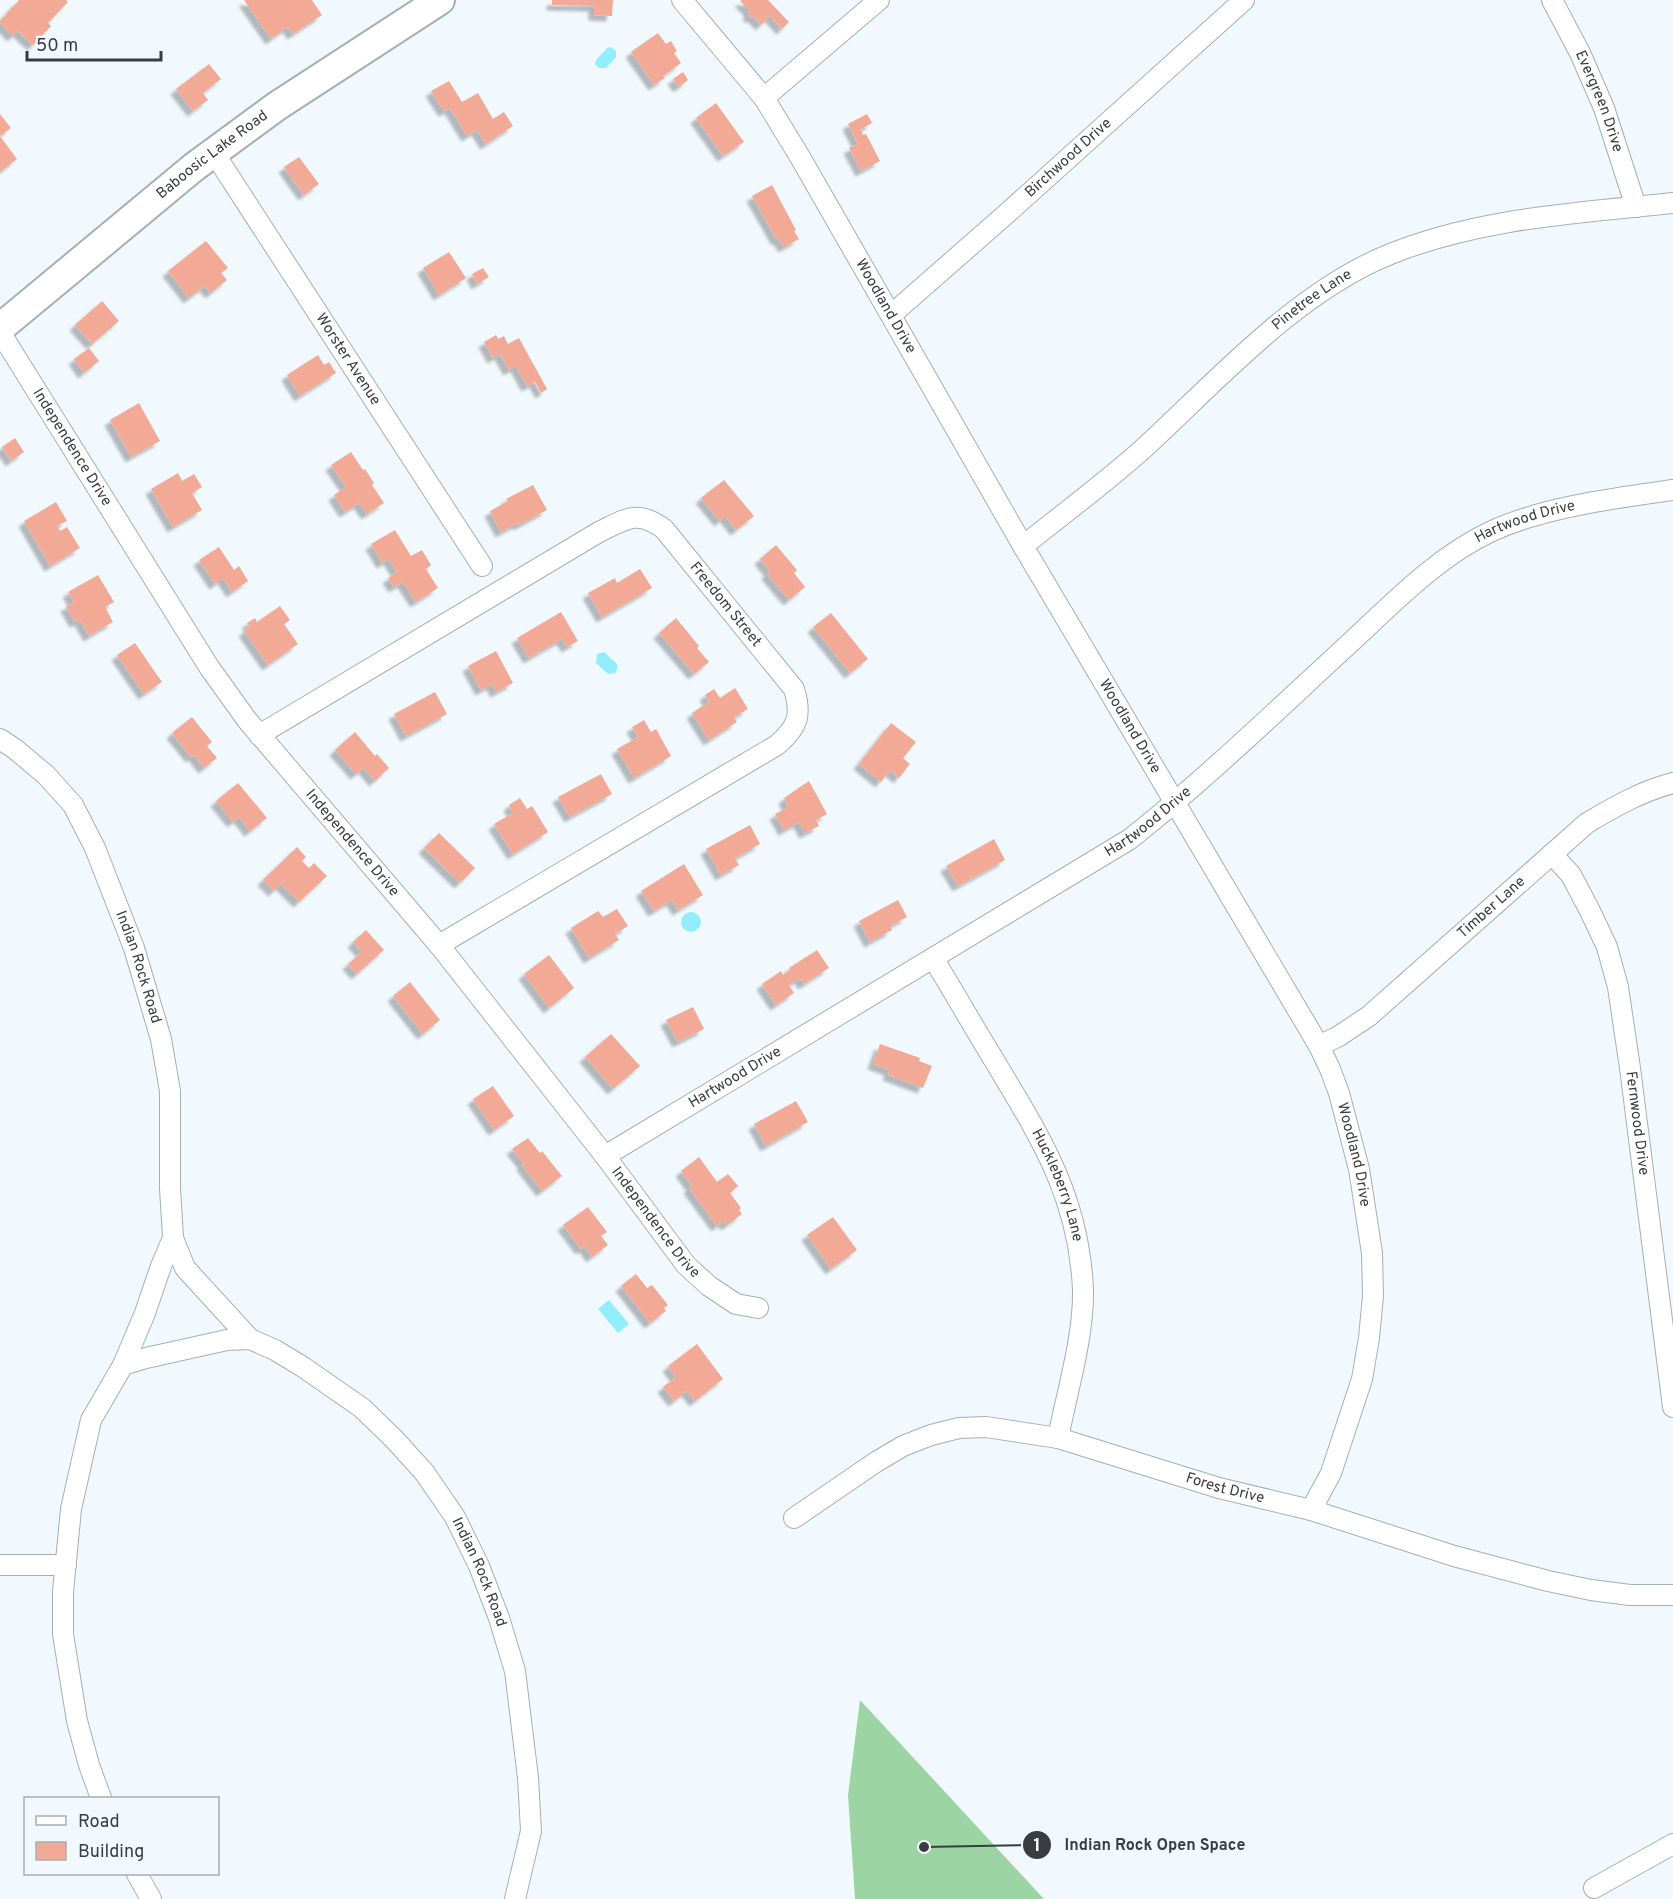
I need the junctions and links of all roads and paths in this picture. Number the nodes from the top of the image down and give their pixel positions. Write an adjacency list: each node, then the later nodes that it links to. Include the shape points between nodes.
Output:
1 (440, 0): 7 (street, Baboosic Lake Road, via 277,106)
2 (682, 0): 6 (street, Woodland Drive)
3 (879, 0): 6 (street)
4 (1244, 0): 10 (street, Birchwood Drive)
5 (1552, 0): 9 (street, Evergreen Drive, via 1604,108)
6 (764, 98): 10 (street, Woodland Drive)
7 (214, 153): 11 (street, Baboosic Lake Road, via 135,214); 14 (street, Worster Avenue)
8 (1673, 203): 9 (street, Pinetree Lane)
9 (1636, 207): 13 (street, Pinetree Lane, via 1467,229 1386,255 1350,274 1282,322 1141,451)
10 (891, 315): 13 (street, Woodland Drive)
11 (0, 330): 15 (street, Independence Drive, via 209,667)
12 (1673, 490): 18 (street, Hartwood Drive, via 1541,515 1492,531 1465,546 1392,605)
13 (1023, 546): 18 (street, Woodland Drive)
14 (482, 566)
15 (259, 735): 20 (street, Independence Drive); 20 (street, Freedom Street, via 598,532 638,517 652,520 664,530 794,689 797,719 790,734)
16 (0, 739): 24 (street, Indian Rock Road, via 46,775 73,805 95,848 134,948 161,1040 170,1091)
17 (1673, 783): 19 (street, Timber Lane, via 1623,802 1587,824)
18 (1174, 804): 21 (street, Hartwood Drive, via 1130,839); 22 (street, Woodland Drive)
19 (1552, 854): 22 (street, Timber Lane, via 1369,1016); 28 (street, Fernwood Drive, via 1571,875 1590,911 1607,948 1618,987)
20 (439, 945): 23 (street, Independence Drive)
21 (933, 958): 23 (street, Hartwood Drive); 29 (street, Huckleberry Lane, via 1031,1120 1068,1200 1083,1291 1081,1321)
22 (1319, 1046): 30 (street, Woodland Drive, via 1339,1093 1359,1169 1372,1253 1373,1296 1362,1379 1331,1473)
23 (604, 1156): 25 (street, Independence Drive, via 686,1264 736,1304)
24 (174, 1238): 26 (street, Indian Rock Road, via 185,1268); 27 (street, Indian Rock Road)
25 (758, 1308)
26 (250, 1340): 27 (street, Indian Rock Road, via 227,1340); 40 (street, Indian Rock Road, via 303,1367 362,1408 394,1439 424,1472 455,1517 479,1566 515,1671 528,1778 531,1832)
27 (123, 1365): 33 (street, Indian Rock Road, via 90,1420 71,1509)
28 (1673, 1407)
29 (1058, 1437): 30 (street, Forest Drive, via 1219,1488); 31 (street, Forest Drive, via 986,1427 931,1435 876,1462)
30 (1311, 1510): 34 (street, Forest Drive, via 1454,1556 1548,1581 1630,1595)
31 (794, 1518)
32 (0, 1565): 33 (street)
33 (66, 1566): 35 (street, Indian Rock Road, via 63,1634 77,1722)
34 (1673, 1595)
35 (101, 1797)
36 (1673, 1844): 38 (street)
37 (138, 1875): 39 (street)
38 (1594, 1888)
39 (151, 1899)
40 (515, 1899)

